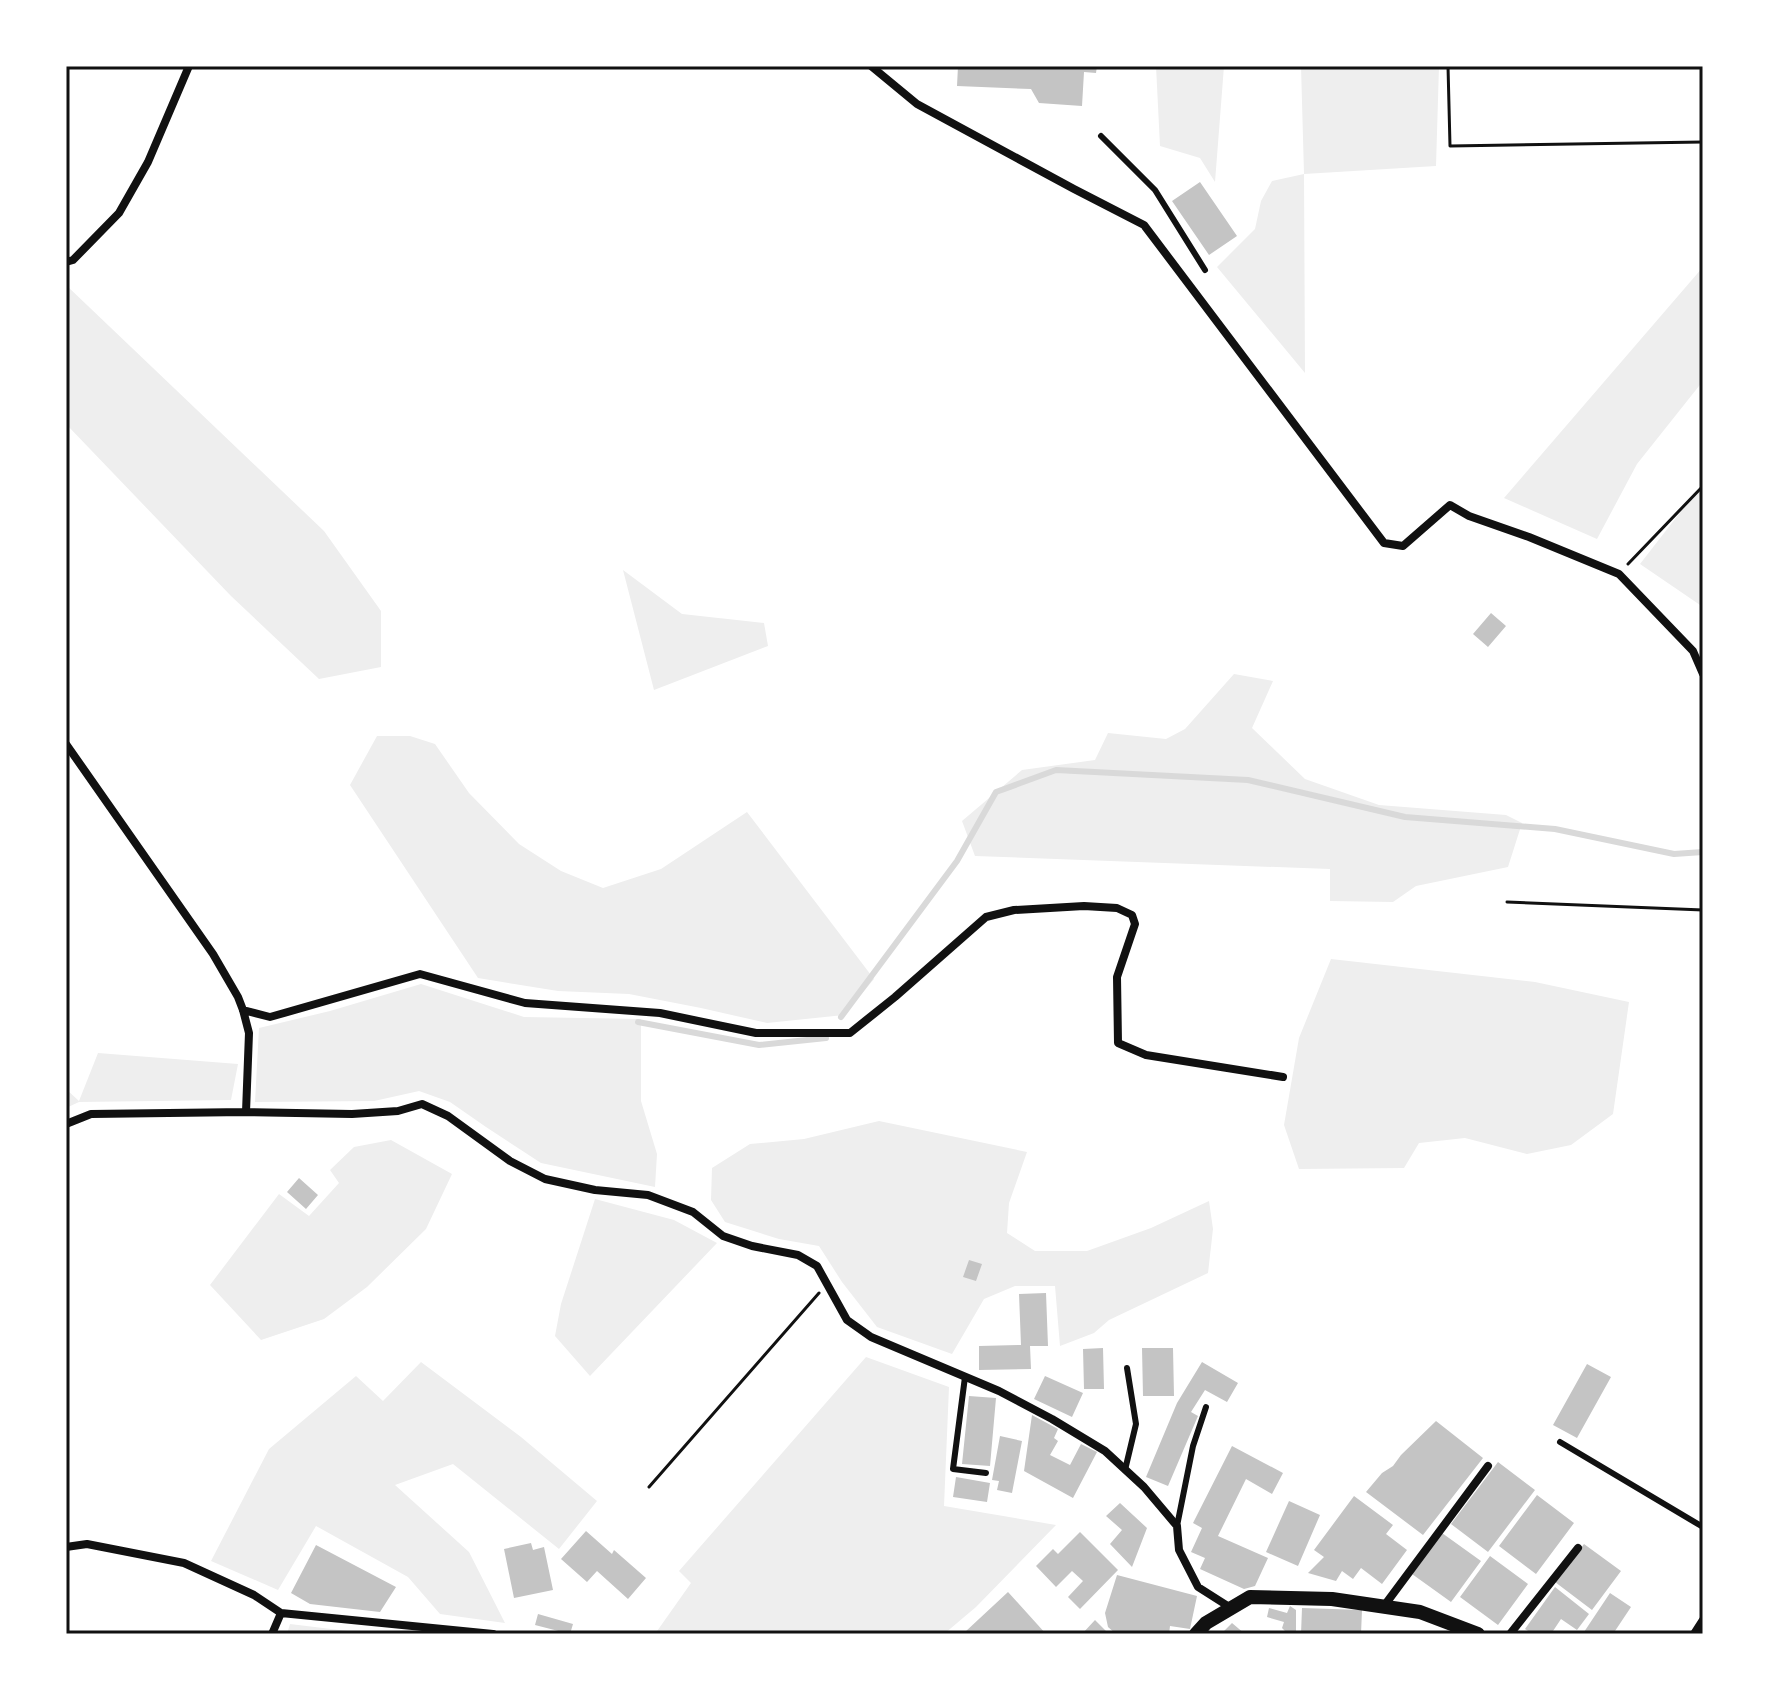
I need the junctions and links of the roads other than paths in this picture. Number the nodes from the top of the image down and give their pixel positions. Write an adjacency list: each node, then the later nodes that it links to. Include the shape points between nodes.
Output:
1 (189, 66): 4 (street, via 148,162 119,213)
2 (871, 66): 6 (street, via 917,104 1144,225 1384,543 1403,546 1450,505 1529,537 1619,574 1693,651)
3 (1101, 136): 5 (lane, via 1155,190)
4 (66, 262)
5 (1205, 270)
6 (1703, 674)
7 (66, 744): 8 (street, via 213,954)
8 (243, 1010): 9 (street, via 270,1017 420,974 525,1003 660,1013 756,1033 850,1033 986,917 1014,910 1117,908 1132,915 1135,924 1117,977 1118,1043 1146,1055); 10 (street, via 249,1033)
9 (1283, 1077)
10 (246, 1112): 11 (street, via 91,1114); 13 (street, via 352,1114 422,1104 545,1179 648,1195 693,1212 723,1236 798,1255 817,1266 847,1320 871,1337)
11 (66, 1124)
12 (1127, 1368): 17 (lane, via 1136,1424)
13 (965, 1377): 17 (street, via 1052,1419 1105,1451); 18 (lane, via 953,1469)
14 (1206, 1407): 19 (lane)
15 (1560, 1442): 20 (lane)
16 (1488, 1466): 23 (street)
17 (1125, 1470): 19 (street)
18 (986, 1473)
19 (1177, 1526): 24 (street, via 1179,1550 1198,1587)
20 (1703, 1527)
21 (66, 1547): 25 (street, via 87,1544 184,1563)
22 (1578, 1548): 31 (street)
23 (1384, 1606): 24 (street, via 1250,1597); 30 (street, via 1420,1612)
24 (1231, 1608): 29 (street)
25 (281, 1613): 27 (street); 28 (street)
26 (1703, 1620): 32 (street)
27 (272, 1634)
28 (493, 1634)
29 (1196, 1634)
30 (1478, 1634)
31 (1510, 1634)
32 (1694, 1634)

